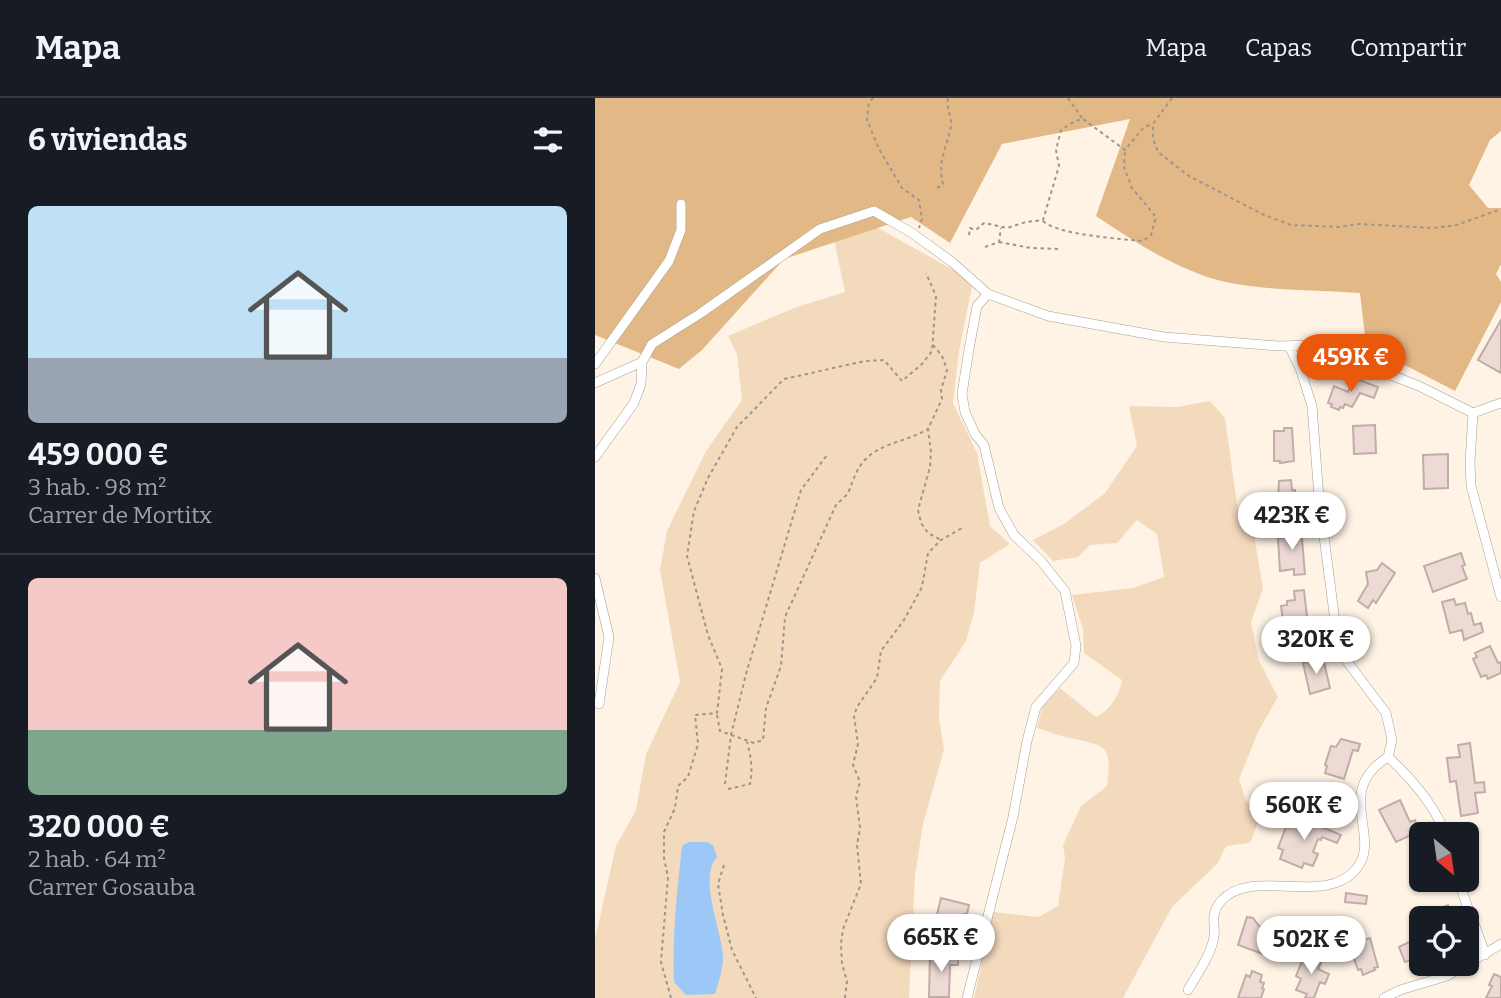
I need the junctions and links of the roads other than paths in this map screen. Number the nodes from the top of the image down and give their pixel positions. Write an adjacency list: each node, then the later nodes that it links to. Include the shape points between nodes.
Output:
1 (681, 204): 5 (street, via 681,230 669,261)
2 (988, 294): 3 (street, via 1048,316 1164,337); 4 (street, via 952,262 874,211 820,229 652,344); 19 (street, via 978,306 969,349 962,394 965,412 984,445 999,508 1014,535 1065,591 1076,646 1074,663 1037,707)
3 (1289, 346): 8 (street, via 1314,345 1419,386); 13 (street, via 1312,407 1337,637 1346,660 1386,713 1392,740)
4 (642, 362): 6 (street); 9 (street, via 634,403)
5 (595, 365)
6 (595, 383)
7 (1501, 402): 8 (street)
8 (1473, 413): 11 (street, via 1471,486)
9 (595, 457)
10 (595, 578): 12 (street, via 609,637)
11 (1501, 597)
12 (599, 704)
13 (1388, 757): 14 (street, via 1437,811); 18 (street, via 1374,766 1360,792 1364,845 1359,866 1346,879 1319,888 1275,884 1233,891 1212,919 1214,936)
14 (1441, 822)
15 (1462, 892): 17 (street)
16 (1501, 944): 17 (street)
17 (1485, 955): 20 (street, via 1447,976)
18 (1188, 990)
19 (967, 998)
20 (1384, 998)

